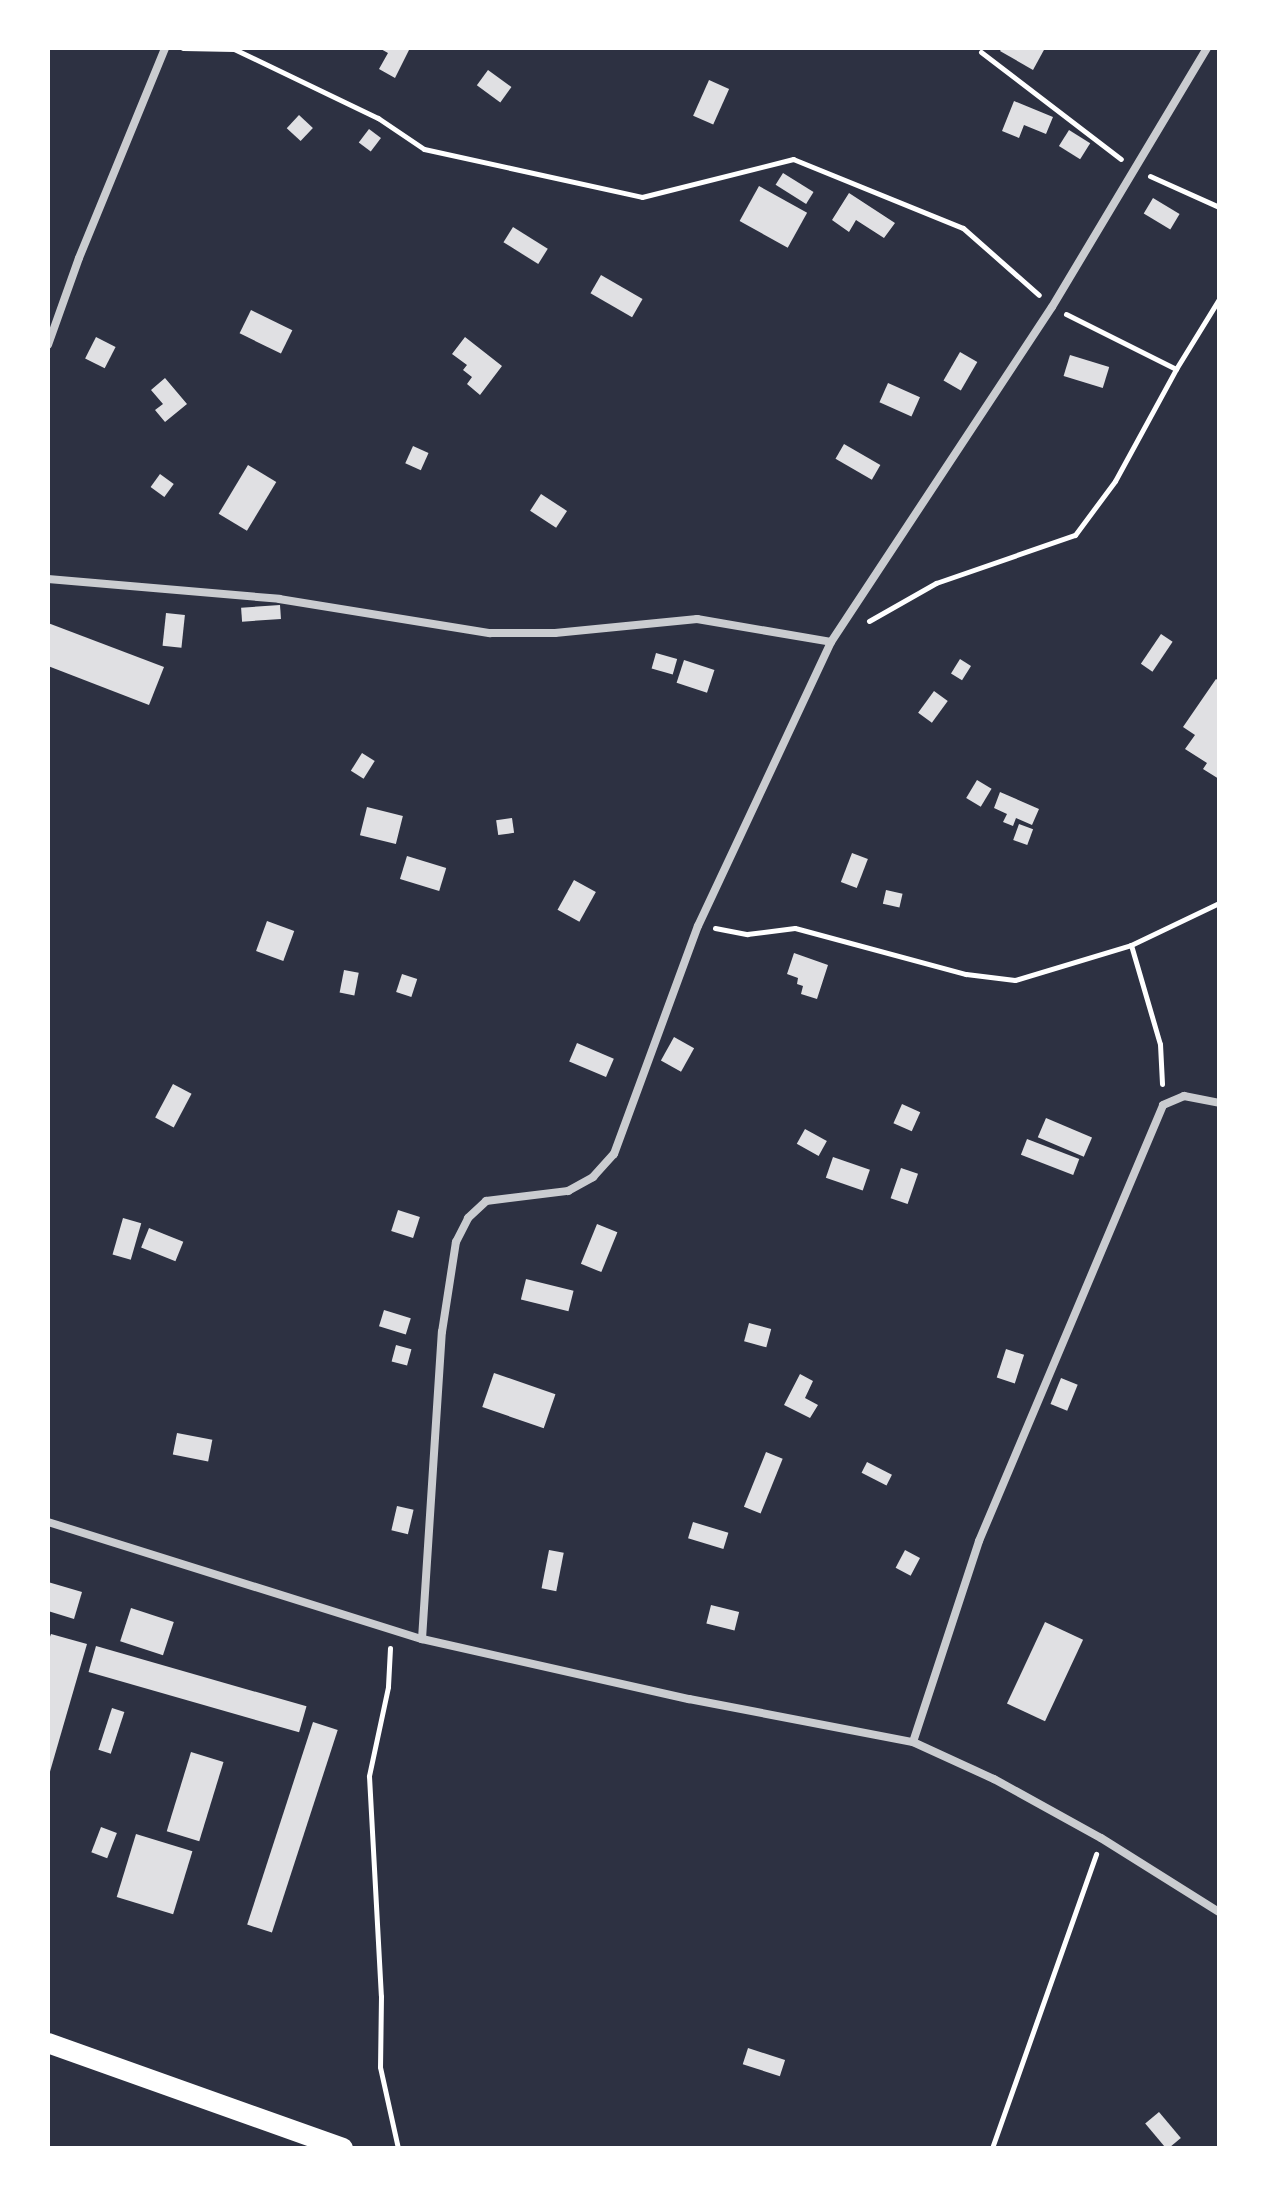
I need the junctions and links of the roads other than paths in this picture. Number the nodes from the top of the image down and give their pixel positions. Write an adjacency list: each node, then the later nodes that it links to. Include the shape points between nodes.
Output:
1 (167, 48): 3 (street)
2 (1207, 48): 5 (street, via 1052,307)
3 (48, 345)
4 (48, 579): 5 (street, via 279,599 490,633 555,633 697,619)
5 (831, 642): 8 (street, via 698,926 614,1154 593,1177 568,1191 486,1201 468,1218 456,1242 442,1332)
6 (1219, 1103): 9 (street, via 1184,1096 1163,1105 979,1541)
7 (48, 1522): 8 (street)
8 (422, 1639): 9 (street)
9 (913, 1742): 10 (street, via 1101,1838)
10 (1219, 1912)
11 (48, 2043): 12 (main road)
12 (343, 2148)

